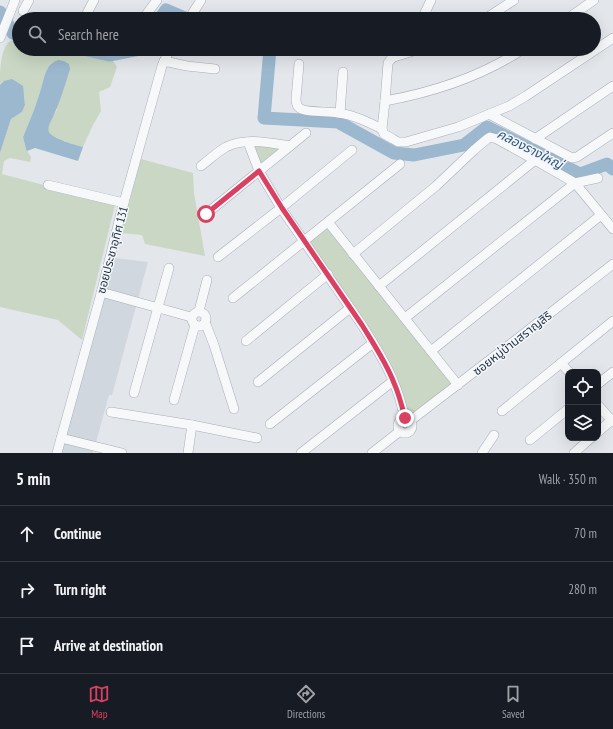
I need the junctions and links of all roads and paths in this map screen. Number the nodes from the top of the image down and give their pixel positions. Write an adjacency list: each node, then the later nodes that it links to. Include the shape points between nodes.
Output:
1 (15, 0): 16 (street)
2 (29, 0): 9 (street)
3 (94, 0): 10 (street)
4 (157, 0): 11 (street)
5 (201, 0): 12 (street)
6 (431, 0): 13 (street)
7 (514, 0): 14 (street)
8 (594, 0): 15 (street)
9 (23, 10)
10 (88, 12)
11 (148, 12)
12 (194, 12)
13 (425, 12)
14 (496, 12)
15 (577, 12)
16 (0, 38)
17 (613, 38): 18 (street)
18 (601, 46)
19 (166, 56): 23 (street, ซอยประชาอุทิศ 131)
20 (396, 56): 28 (street, via 389,61)
21 (511, 56): 28 (street, via 493,67 445,87)
22 (586, 56): 30 (street, via 526,96)
23 (164, 61): 25 (street); 45 (street, ซอยประชาอุทิศ 131)
24 (299, 64): 29 (street, via 296,99 298,107 304,110)
25 (216, 69)
26 (343, 72): 29 (street)
27 (613, 86): 34 (street)
28 (385, 101): 31 (street)
29 (340, 113): 31 (street, via 365,120)
30 (489, 114): 31 (street, via 452,129 406,142 398,142 384,134); 34 (street)
31 (382, 129)
32 (306, 133): 36 (street)
33 (613, 133): 34 (street, via 574,158)
34 (535, 139)
35 (248, 142): 36 (street); 40 (street, via 224,148); 41 (street)
36 (290, 146): 41 (street)
37 (352, 150): 46 (street)
38 (535, 160): 43 (street); 52 (street, via 497,139 488,137 436,186); 58 (street)
39 (400, 164): 49 (street)
40 (201, 166)
41 (259, 171): 46 (street); 47 (street)
42 (598, 178): 43 (street)
43 (574, 183): 48 (street); 64 (street)
44 (48, 185): 45 (street)
45 (124, 203): 59 (street, ซอยประชาอุทิศ 131)
46 (282, 208): 51 (street); 53 (street)
47 (206, 214)
48 (607, 217): 50 (street); 68 (street)
49 (328, 222): 51 (street); 52 (street)
50 (613, 229)
51 (305, 241): 56 (street); 60 (street)
52 (353, 254): 58 (street)
53 (218, 257)
54 (613, 264): 75 (street, ซอยหมู่บ้านสราญสิริ)
55 (169, 268): 61 (street)
56 (328, 274): 62 (street); 66 (street)
57 (207, 280): 63 (street)
58 (379, 286): 64 (street)
59 (101, 292): 61 (street); 89 (street, ซอยประชาอุทิศ 131)
60 (233, 298)
61 (158, 307): 63 (street); 76 (street)
62 (350, 308): 67 (street); 73 (street)
63 (195, 318): 77 (street); 79 (street, via 197,326 202,326 205,322)
64 (405, 318): 68 (street)
65 (613, 321): 69 (street)
66 (246, 341)
67 (373, 343): 72 (street); 85 (street)
68 (431, 351): 75 (street)
69 (561, 363): 70 (street); 80 (street)
70 (566, 369)
71 (613, 372): 74 (street)
72 (393, 381): 83 (street); 96 (street)
73 (258, 382)
74 (601, 382)
75 (458, 385): 83 (street, ซอยหมู่บ้านสราญสิริ)
76 (134, 393)
77 (174, 400)
78 (601, 408): 84 (street)
79 (234, 410)
80 (502, 411)
81 (565, 411): 91 (street)
82 (110, 412): 86 (street)
83 (408, 420): 97 (street, ซอยหมู่บ้านสราญสิริ, via 412,425 410,430 405,433 400,431)
84 (613, 420): 87 (street)
85 (270, 424)
86 (192, 426): 90 (street); 95 (street)
87 (601, 430)
88 (494, 435): 98 (street)
89 (61, 438): 93 (street, ซอยประชาอุทิศ 131); 94 (street)
90 (257, 438)
91 (530, 440)
92 (588, 441): 99 (street)
93 (57, 453)
94 (122, 453)
95 (188, 453)
96 (301, 453)
97 (372, 453)
98 (482, 453)
99 (574, 453)

